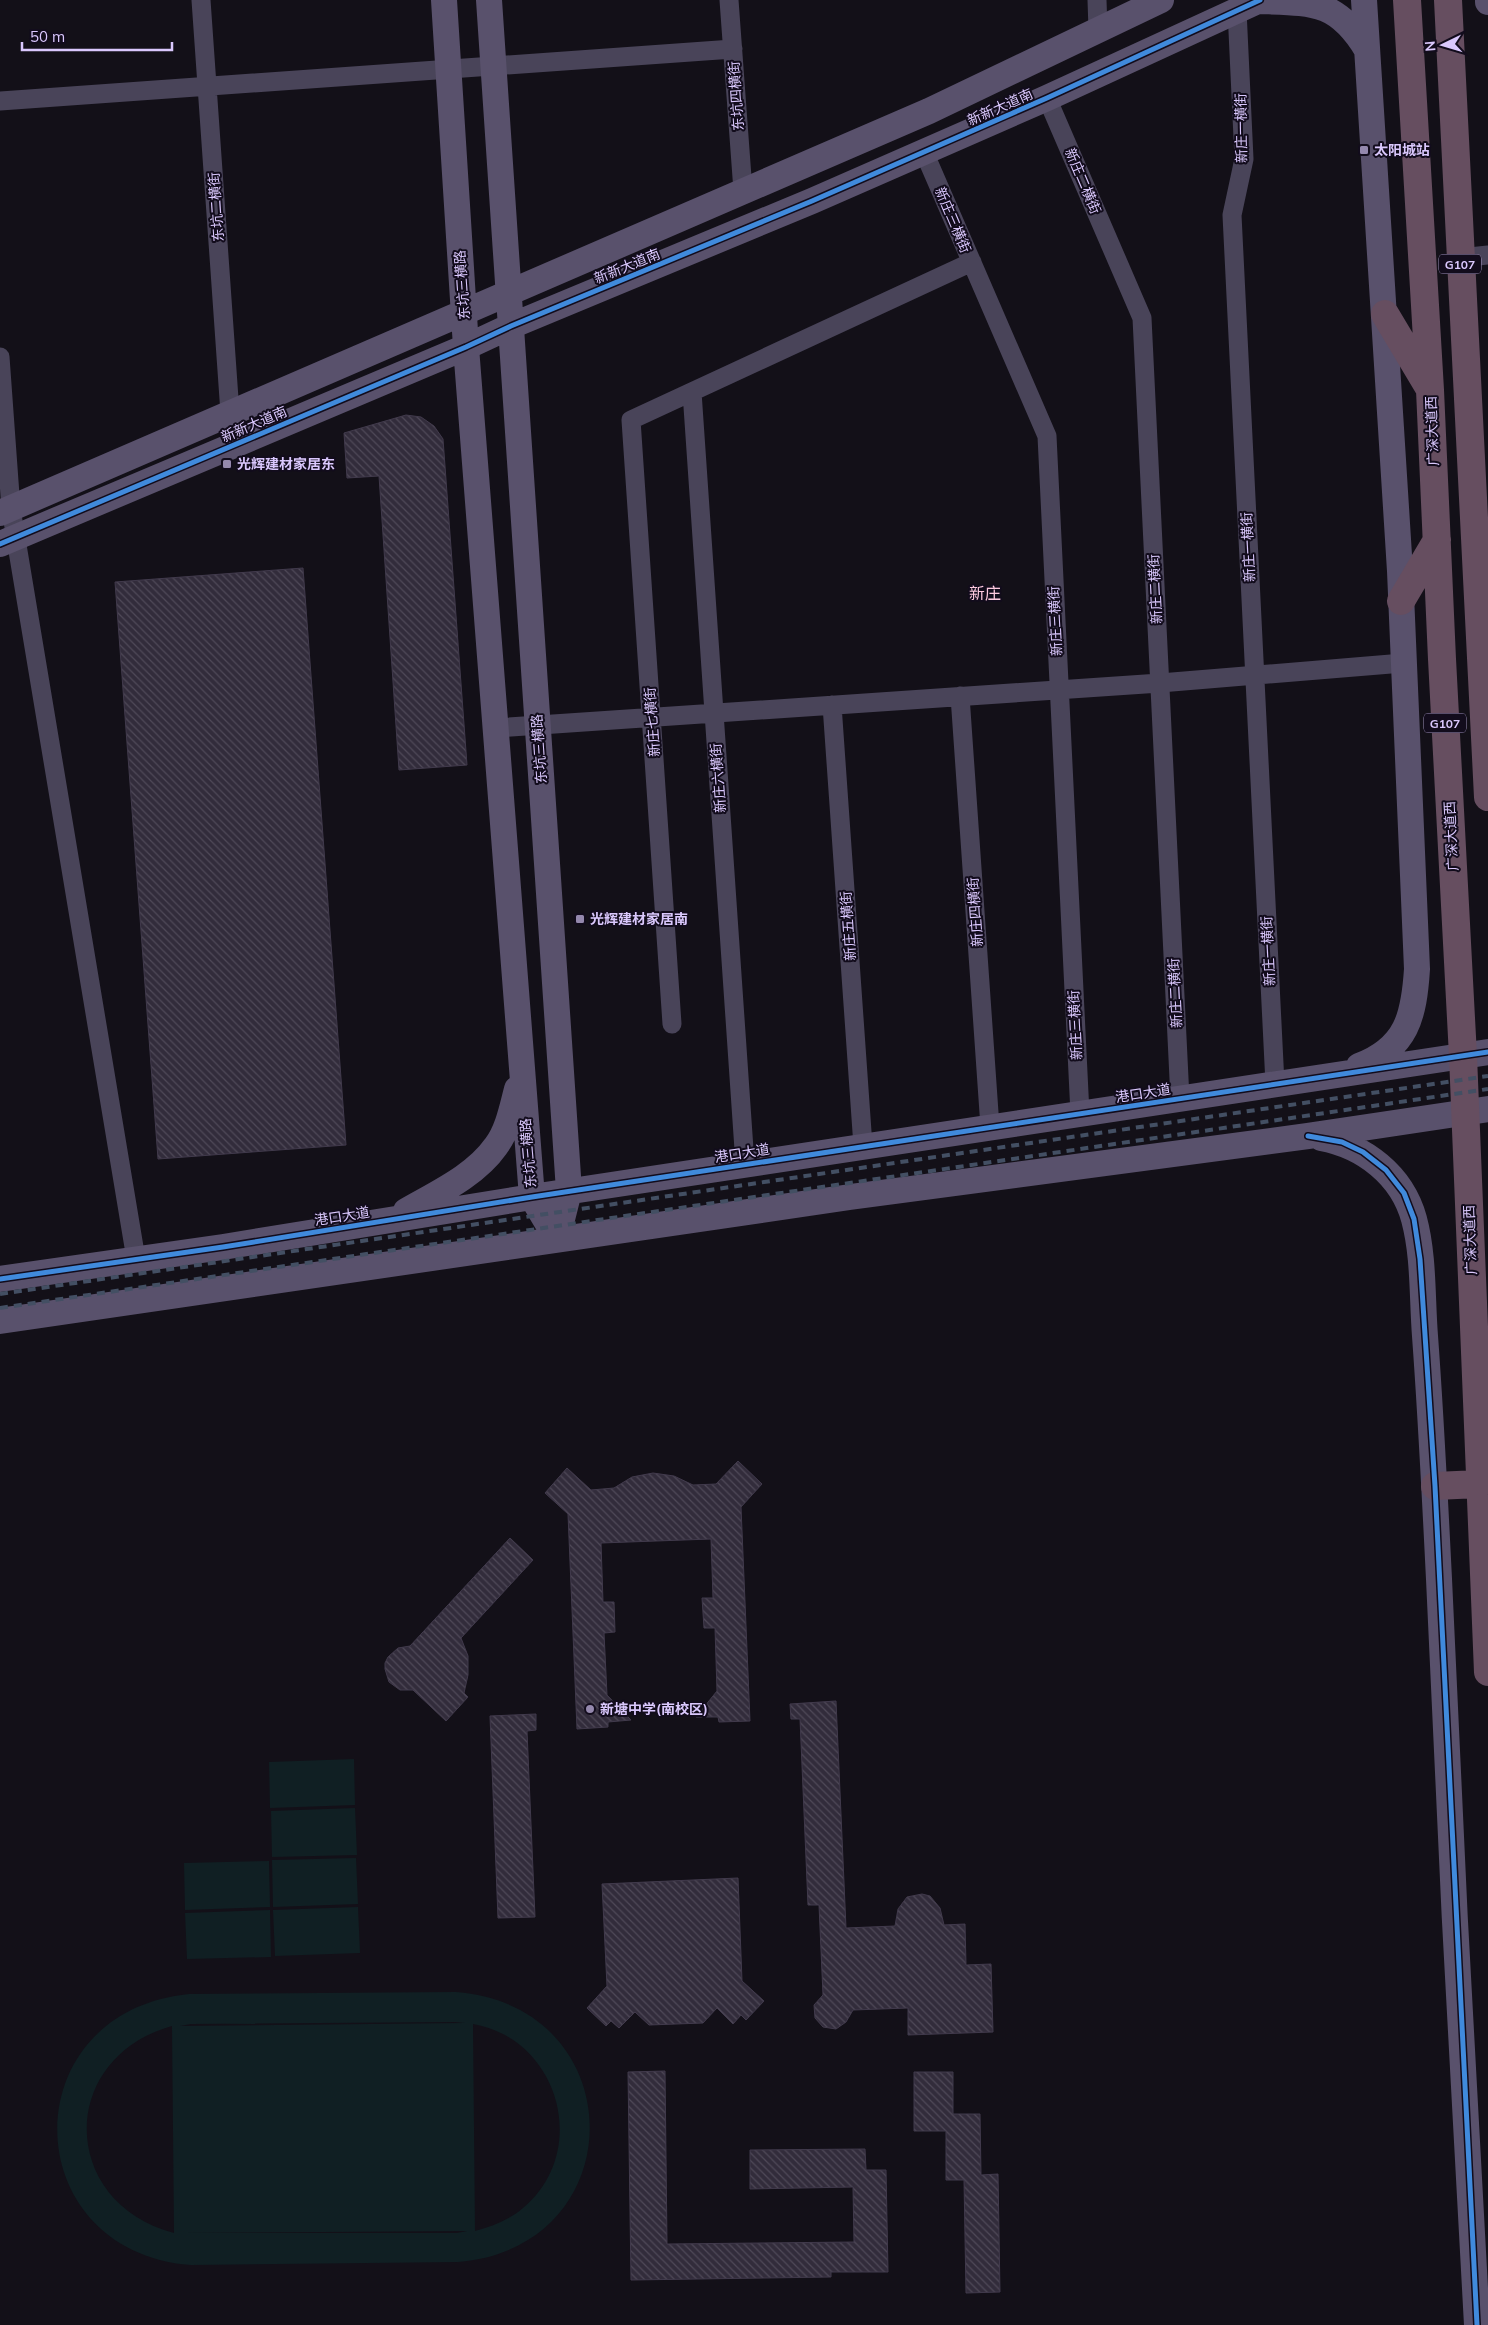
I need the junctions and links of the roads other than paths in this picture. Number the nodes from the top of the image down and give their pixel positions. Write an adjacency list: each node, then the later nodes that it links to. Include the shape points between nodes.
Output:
1 (201, 0): 16 (street, 东坑二横街)
2 (444, 0): 15 (street, 东坑三横路)
3 (489, 0): 14 (street, 东坑三横路)
4 (729, 0): 12 (street, 东坑四横街)
5 (1097, 0): 11 (street)
6 (1161, 0): 11 (street, 新新大道南)
7 (1364, 0): 13 (street)
8 (1406, 0): 30 (highway, 广深大道西 / G107)
9 (1448, 0): 22 (highway, G107)
10 (1251, 4): 13 (street, via 1310,3 1326,8 1356,30); 17 (street, 新新大道南); 38 (street, 新庄一横街, via 1244,159 1232,215)
11 (1098, 30): 20 (street, 新新大道南, via 929,111)
12 (733, 49): 14 (street); 20 (street, 东坑四横街)
13 (1368, 50): 26 (street)
14 (493, 66): 15 (street); 24 (street, 东坑三横路)
15 (449, 69): 16 (street); 25 (street, 东坑三横路)
16 (208, 86): 18 (street); 32 (street, 东坑二横街)
17 (1047, 98): 19 (street, 新新大道南); 39 (street, 新庄二横街, via 1142,318)
18 (0, 101)
19 (924, 152): 23 (street, 新庄三横街); 27 (street, 新新大道南)
20 (743, 192): 24 (street, 新新大道南)
21 (1488, 255): 22 (street)
22 (1460, 258): 47 (highway, G107)
23 (972, 262): 31 (street); 40 (street, 新庄三横街, via 1046,436)
24 (508, 293): 25 (street, 新新大道南); 27 (street, 东坑三横路)
25 (464, 311): 28 (street, 东坑三横路); 32 (street, 新新大道南)
26 (1385, 314): 30 (highway); 36 (street)
27 (511, 326): 28 (street, 新新大道南); 45 (street, 东坑三横路)
28 (466, 347): 35 (street, 新新大道南); 46 (street, 东坑三横路)
29 (0, 358): 33 (street)
30 (1430, 390): 34 (highway, 广深大道西 / G107)
31 (692, 392): 43 (street, 新庄六横街); 44 (street, 新庄七横街, via 631,420)
32 (230, 413): 33 (street, 新新大道南)
33 (5, 511): 35 (street)
34 (1437, 540): 36 (highway); 49 (highway, 广深大道西 / G107)
35 (8, 541): 64 (street)
36 (1401, 601): 37 (street)
37 (1403, 663): 38 (street); 51 (street, via 1416,994 1412,1016 1399,1038 1384,1053)
38 (1255, 675): 39 (street); 52 (street, 新庄一横街)
39 (1160, 682): 40 (street); 53 (street, 新庄二横街)
40 (1059, 690): 41 (street); 55 (street, 新庄三横街)
41 (960, 696): 42 (street); 56 (street, 新庄四横街)
42 (832, 705): 43 (street); 58 (street, 新庄五横街)
43 (714, 713): 44 (street); 59 (street, 新庄六横街)
44 (652, 717): 45 (street); 48 (street, 新庄七横街)
45 (538, 725): 46 (street); 60 (street, 东坑三横路)
46 (495, 728): 50 (street, 东坑三横路)
47 (1488, 797)
48 (672, 1024)
49 (1475, 1054): 51 (street, 港口大道); 54 (highway, 广深大道西 / G107)
50 (522, 1071): 61 (street, 东坑三横路); 62 (street, via 509,1120 497,1146 460,1180)
51 (1333, 1075): 52 (street, 港口大道)
52 (1275, 1084): 53 (street, 港口大道)
53 (1180, 1099): 55 (street, 港口大道)
54 (1476, 1111): 57 (street); 67 (highway, 广深大道西 / G107)
55 (1080, 1114): 56 (street, 港口大道)
56 (990, 1127): 58 (street, 港口大道)
57 (1308, 1136): 63 (street); 68 (street, via 1342,1142 1364,1152 1386,1170 1404,1193 1414,1219 1420,1259)
58 (863, 1146): 59 (street, 港口大道)
59 (745, 1164): 60 (street, 港口大道)
60 (569, 1191): 61 (street, 港口大道); 63 (street, 东坑三横路)
61 (532, 1196): 62 (street, 港口大道); 63 (street, 东坑三横路)
62 (391, 1220): 64 (street, 港口大道)
63 (557, 1239): 66 (street)
64 (136, 1259): 65 (street, 港口大道)
65 (0, 1278)
66 (0, 1321)
67 (1479, 1484): 68 (highway); 69 (highway, 广深大道西 / G107)
68 (1435, 1486): 70 (street)
69 (1488, 1672)
70 (1476, 2325)

